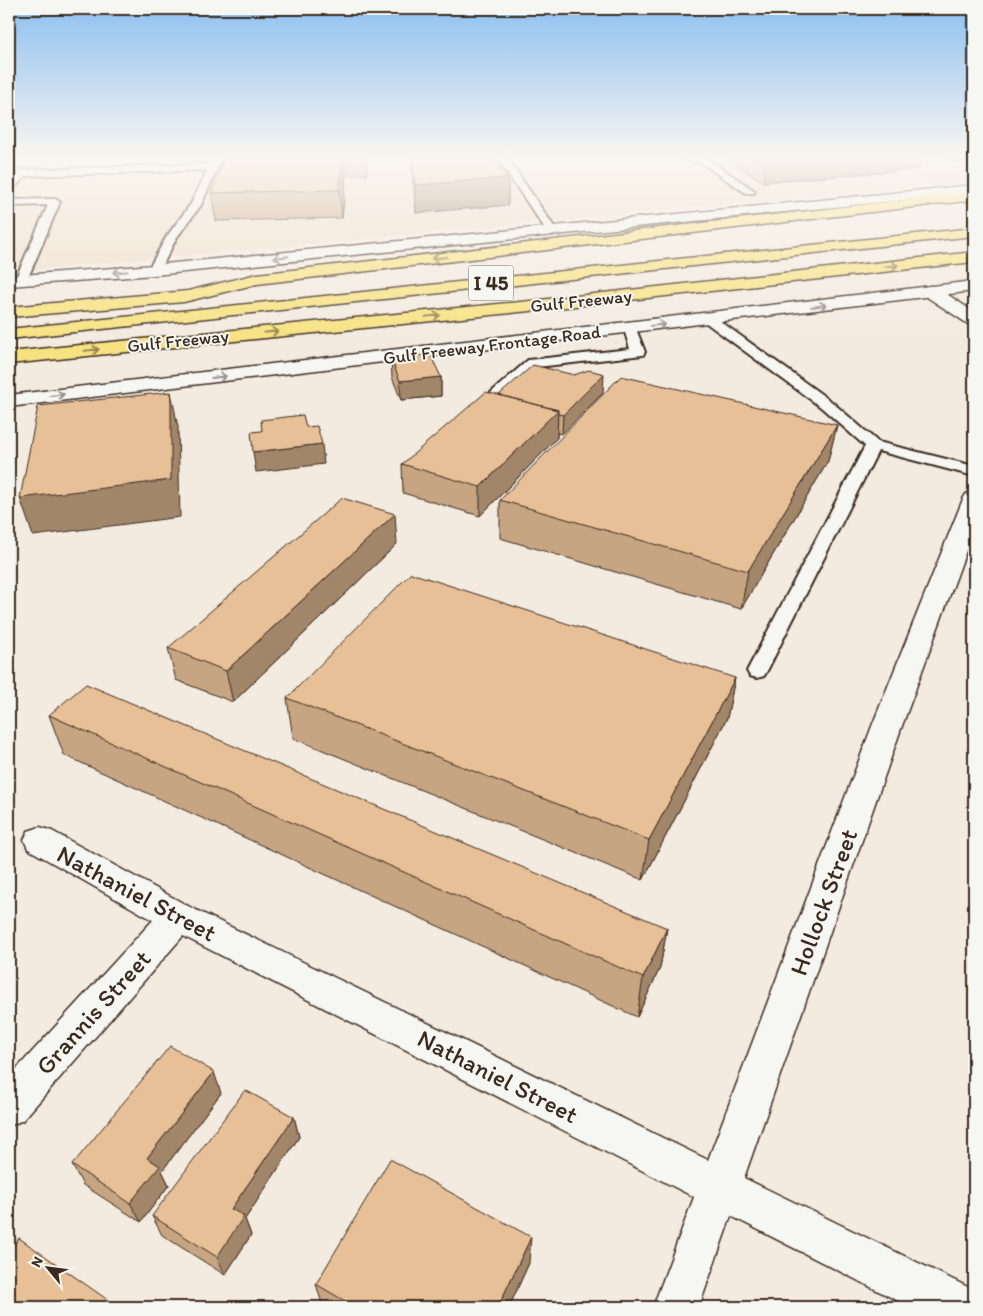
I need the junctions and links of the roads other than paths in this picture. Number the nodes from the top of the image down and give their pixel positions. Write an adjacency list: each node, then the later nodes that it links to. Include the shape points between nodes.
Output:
1 (46, 219): 12 (lane)
2 (185, 219): 10 (lane)
3 (544, 219): 6 (lane)
4 (668, 219): 6 (main road)
5 (772, 219): 15 (highway, one-way to 15, via 257,279)
6 (552, 231): 10 (main road, one-way to 10)
7 (974, 232): 21 (highway, Gulf Freeway / I 45)
8 (608, 254): 15 (highway, I 45)
9 (974, 256): 16 (highway, Gulf Freeway / I 45, one-way to 9)
10 (154, 270): 12 (main road, one-way to 12)
11 (974, 272): 16 (highway)
12 (15, 280)
13 (974, 286): 14 (main road, Gulf Freeway Frontage Road)
14 (930, 291): 18 (main road, Gulf Freeway Frontage Road, one-way to 14); 19 (main road)
15 (184, 296): 17 (highway, I 45)
16 (530, 306): 23 (highway, Gulf Freeway / I 45, one-way to 16)
17 (9, 312)
18 (709, 319): 20 (main road, Gulf Freeway Frontage Road, one-way to 18); 27 (lane, via 827,406)
19 (974, 320)
20 (630, 328): 22 (main road, Gulf Freeway Frontage Road); 24 (lane, via 638,352)
21 (9, 334)
22 (525, 341): 24 (lane); 25 (main road, Gulf Freeway Frontage Road, one-way to 22)
23 (9, 358)
24 (533, 363): 26 (lane)
25 (9, 401)
26 (467, 419)
27 (873, 445): 28 (lane); 30 (lane)
28 (974, 471)
29 (974, 499): 34 (main road, Hollock Street, via 887,726)
30 (757, 671)
31 (40, 840): 32 (main road, Nathaniel Street)
32 (178, 917): 33 (main road, Grannis Street); 34 (main road, Nathaniel Street)
33 (9, 1106)
34 (719, 1187): 35 (main road, Hollock Street); 36 (main road, Nathaniel Street)
35 (676, 1307)
36 (958, 1307)

